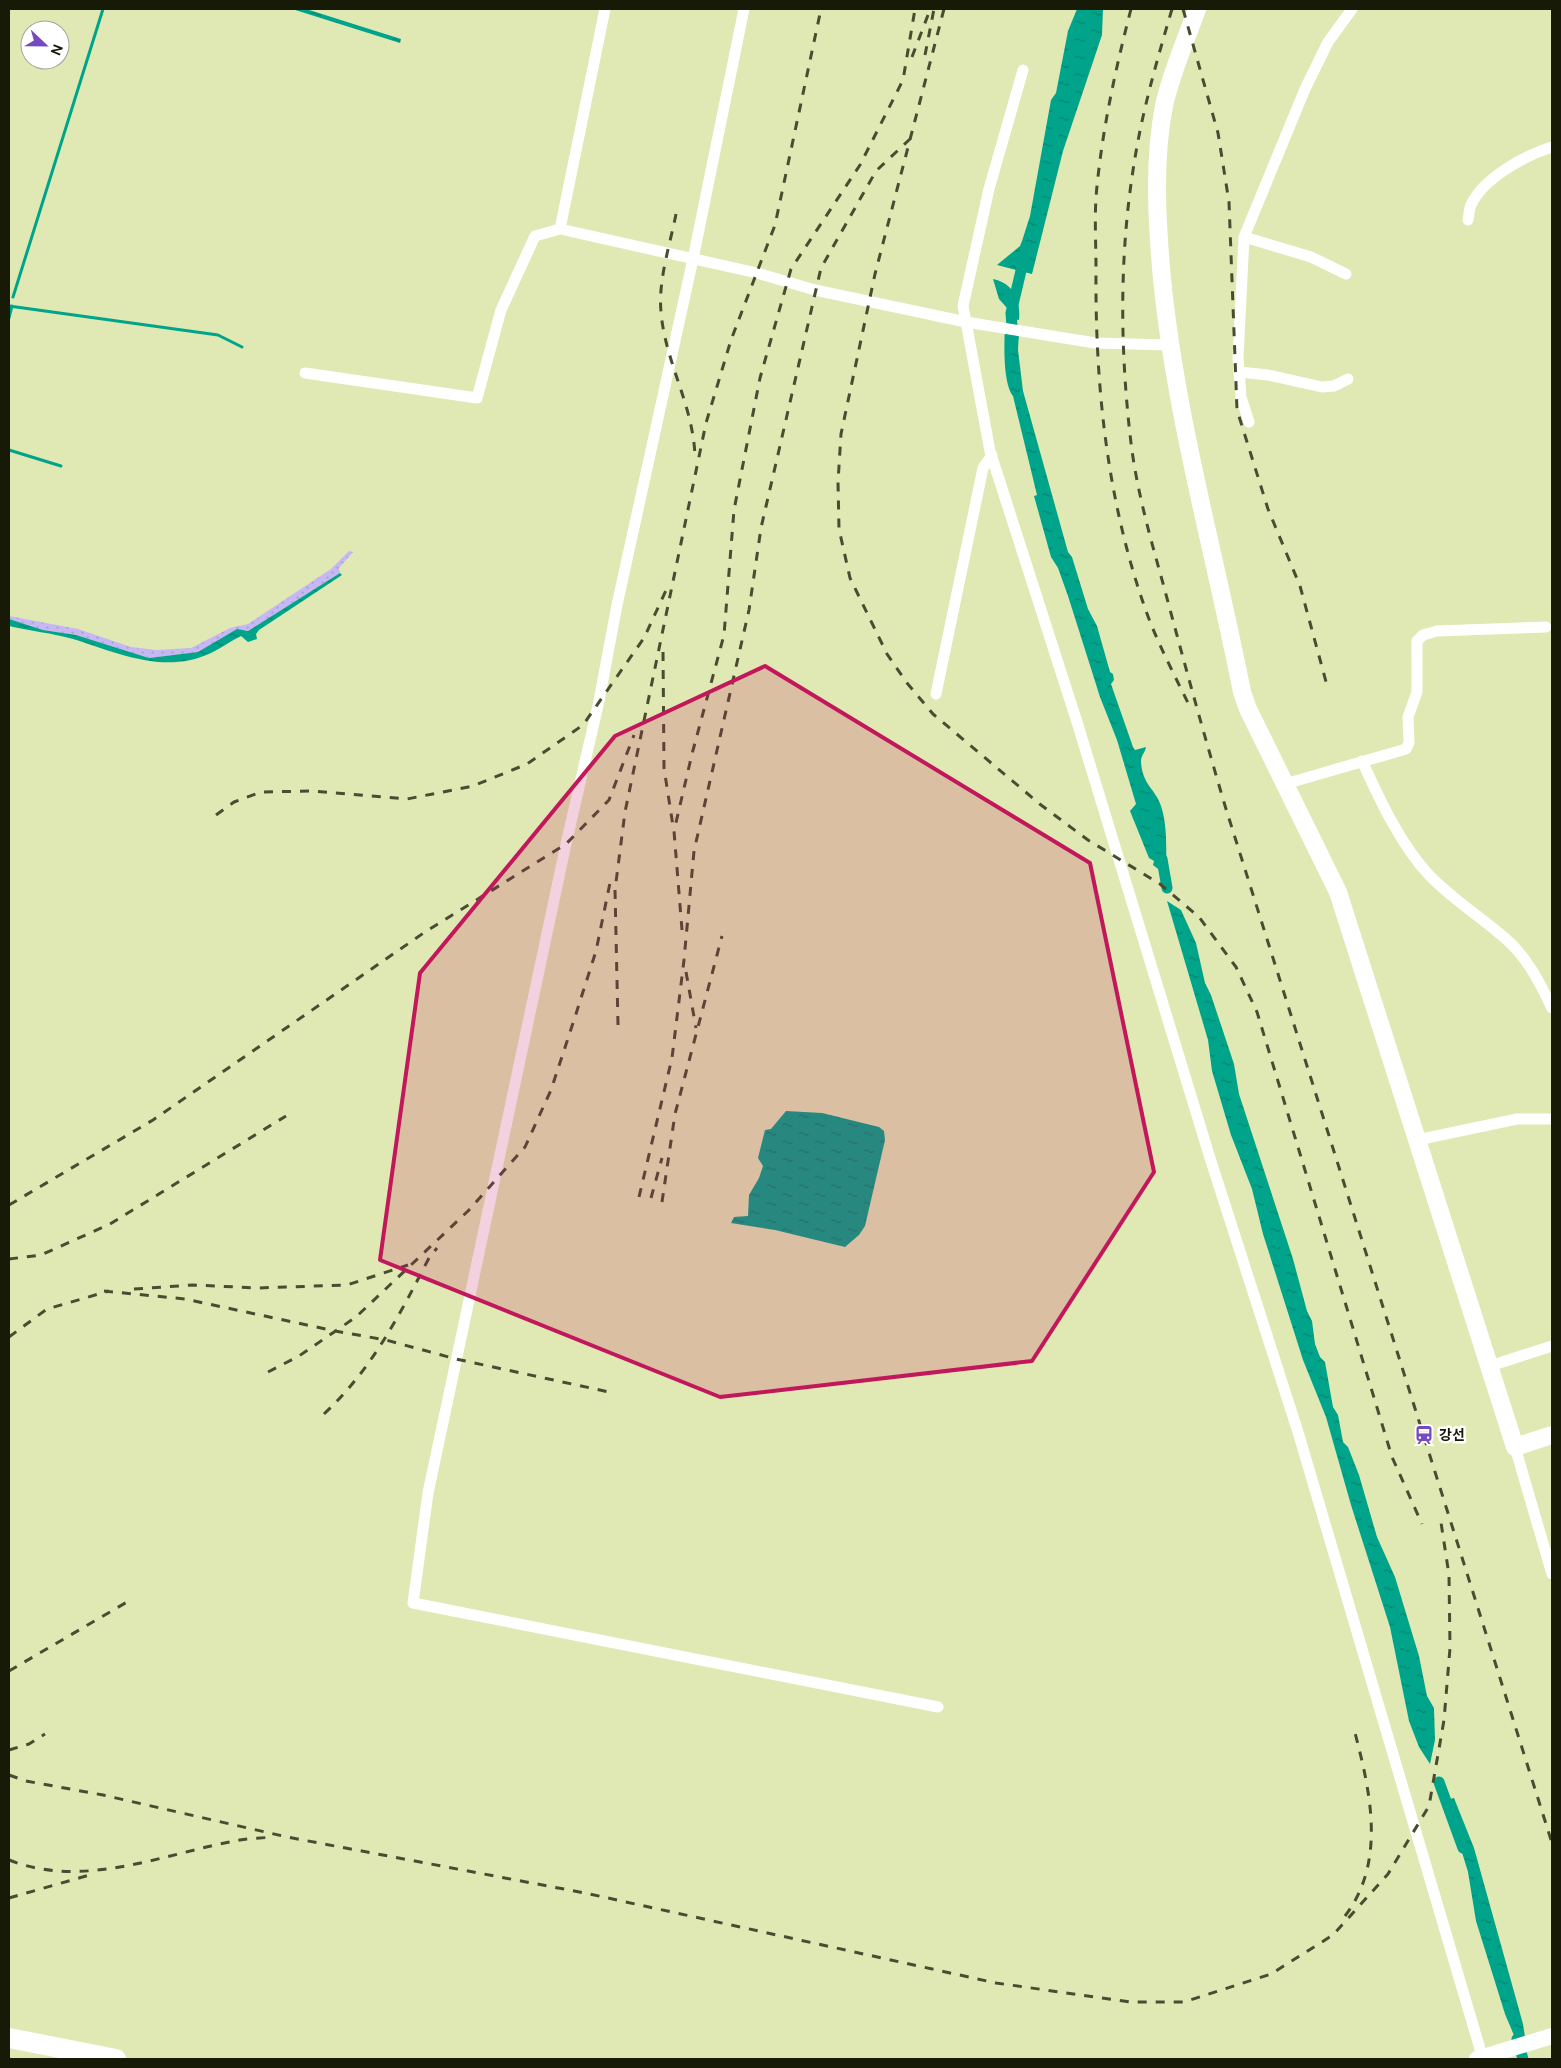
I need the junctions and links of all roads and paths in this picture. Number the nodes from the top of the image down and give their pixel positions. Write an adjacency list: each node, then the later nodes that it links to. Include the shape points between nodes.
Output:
1 (605, 9): 8 (street)
2 (744, 9): 10 (street)
3 (1197, 9): 13 (main road, via 1165,105 1157,166 1159,237)
4 (1349, 10): 9 (street, via 1328,42 1305,89)
5 (1023, 70): 12 (street, via 988,189 964,306)
6 (1552, 147): 7 (street, via 1532,153 1492,180 1471,205)
7 (1468, 220)
8 (560, 229): 10 (street); 15 (street, via 535,236 501,310 477,398)
9 (1244, 237): 11 (street, via 1311,257); 14 (street)
10 (693, 259): 12 (street, via 815,290); 31 (street, via 428,1493 413,1603)
11 (1346, 274)
12 (966, 322): 13 (street, via 1096,343); 18 (street)
13 (1169, 345): 22 (main road, via 1242,692)
14 (1239, 372): 16 (street, via 1268,375 1322,388); 17 (street, via 1241,397)
15 (305, 373)
16 (1348, 379)
17 (1249, 422)
18 (992, 455): 20 (street, via 983,468); 34 (street, via 1298,1432)
19 (1546, 627): 21 (street, via 1437,631 1423,635 1417,641 1417,692 1408,717 1409,743 1406,749)
20 (936, 694)
21 (1362, 761): 22 (street); 23 (street, via 1414,856 1430,876 1519,952 1537,977)
22 (1285, 784): 25 (main road, via 1338,892)
23 (1552, 1008)
24 (1552, 1119): 25 (street, via 1517,1119)
25 (1417, 1140): 27 (main road)
26 (1552, 1346): 27 (street)
27 (1490, 1366): 29 (main road)
28 (1552, 1435): 29 (main road)
29 (1515, 1447): 30 (street)
30 (1552, 1574)
31 (938, 1707)
32 (9, 2038): 35 (highway)
33 (1546, 2038): 34 (street)
34 (1485, 2057)
35 (116, 2059)

